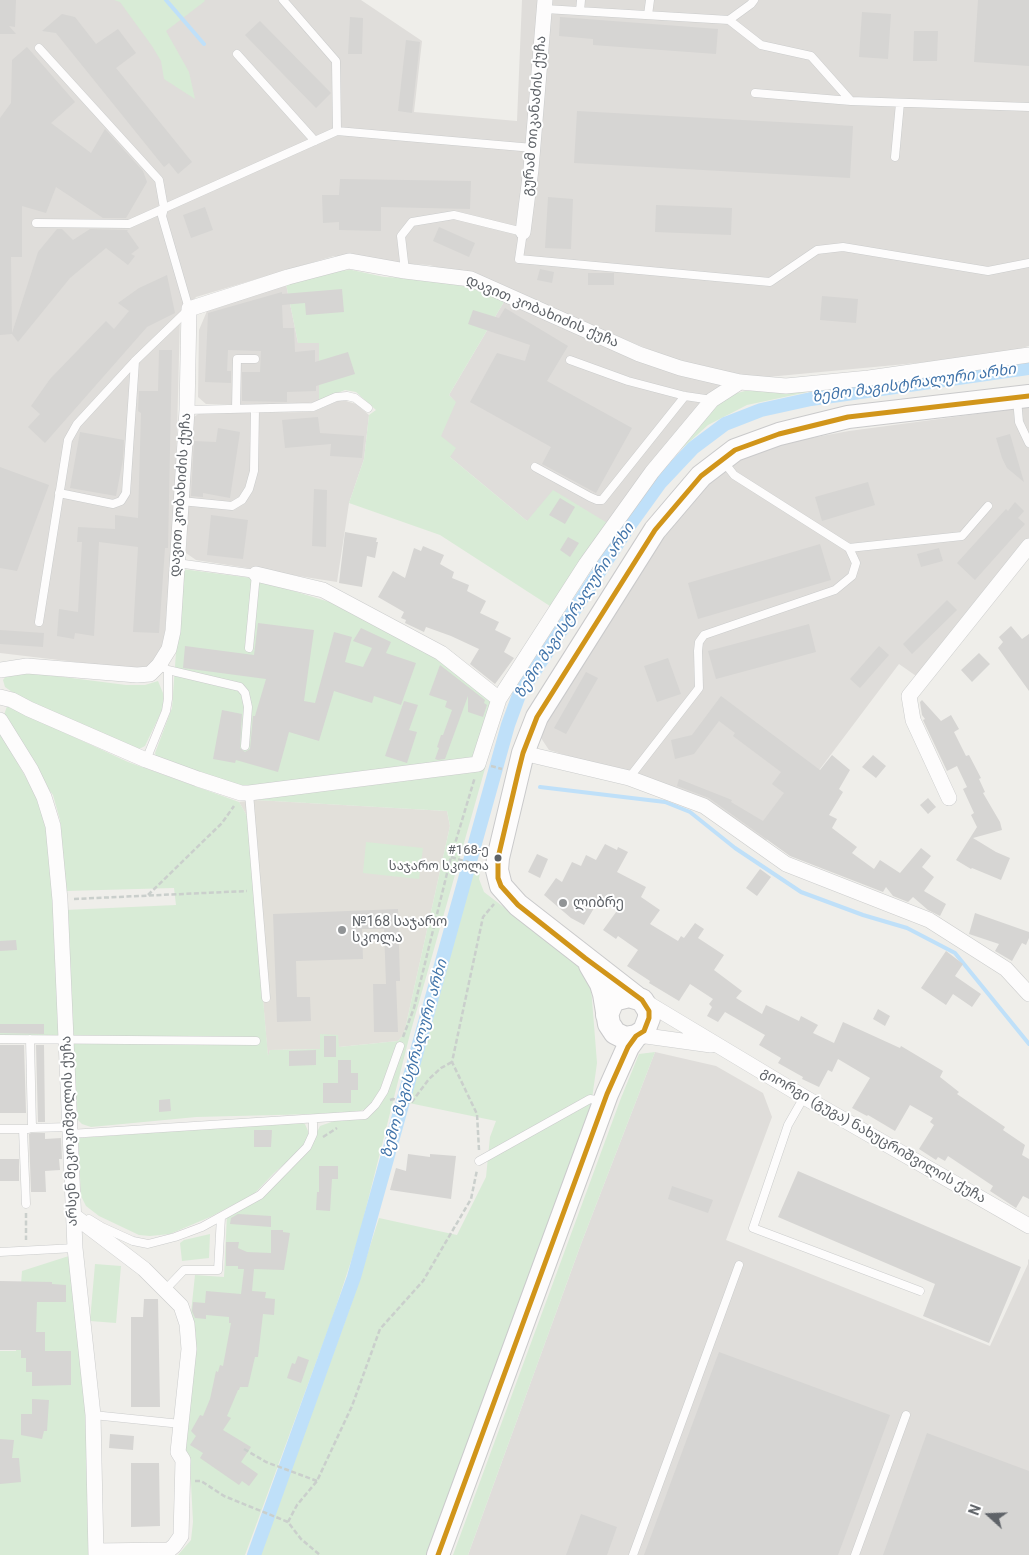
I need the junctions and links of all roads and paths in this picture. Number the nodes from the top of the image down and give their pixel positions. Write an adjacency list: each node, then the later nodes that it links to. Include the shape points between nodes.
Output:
1 (283, 0): 15 (lane, via 336,61)
2 (581, 0): 6 (lane)
3 (650, 0): 7 (lane)
4 (754, 0): 8 (lane)
5 (545, 5): 6 (lane); 17 (street, გურამ თიკანაძის ქუჩა)
6 (580, 11): 7 (lane)
7 (648, 15): 8 (lane)
8 (729, 20): 12 (lane, via 761,45 811,56)
9 (39, 48): 19 (lane, via 159,180)
10 (237, 54): 16 (lane)
11 (755, 94): 12 (lane)
12 (851, 101): 13 (lane)
13 (900, 103): 14 (lane); 18 (lane)
14 (1029, 107)
15 (337, 131): 16 (lane); 17 (lane)
16 (314, 141): 19 (lane)
17 (533, 148): 21 (street, გურამ თიკანაძის ქუჩა)
18 (895, 158)
19 (164, 208): 20 (lane, via 129,224); 24 (lane, via 162,216)
20 (36, 223)
21 (523, 232): 22 (lane, via 519,259 770,282 817,250 843,247 988,271); 23 (lane, via 454,215 412,222 401,236)
22 (1029, 263)
23 (405, 271): 24 (street, დავით კობახიძის ქუჩა, via 349,261 288,277); 29 (street, დავით კობახიძის ქუჩა, via 471,279 639,354 680,368)
24 (189, 310): 28 (lane); 36 (street, დავით კობახიძის ქუჩა)
25 (1029, 355): 29 (street, დავით კობახიძის ქუჩა, via 870,378 786,386)
26 (255, 359): 34 (lane, via 237,359)
27 (570, 360): 30 (lane, via 628,381)
28 (135, 361): 40 (lane, via 77,424 68,440); 40 (lane, via 126,492 121,501 114,504)
29 (740, 382): 32 (street)
30 (685, 396): 32 (lane); 39 (lane, via 602,500 590,497)
31 (1023, 396): 37 (lane, via 1019,422); 38 (street, via 848,417 779,434 735,450)
32 (712, 400): 52 (street, via 652,472 591,556)
33 (368, 408): 35 (lane, via 347,396 312,407)
34 (236, 409): 35 (lane); 36 (lane)
35 (255, 409): 41 (lane, via 254,471 242,500 232,506)
36 (187, 410): 41 (street, დავით კობახიძის ქუჩა)
37 (1029, 443)
38 (722, 460): 44 (lane, via 734,476); 55 (street, via 700,476 655,530 547,699)
39 (535, 467)
40 (59, 493): 47 (lane)
41 (181, 501): 45 (street, დავით კობახიძის ქუჩა)
42 (988, 506): 44 (lane, via 962,536)
43 (1029, 546): 61 (street, via 909,696 913,720)
44 (849, 548): 59 (lane, via 856,563 852,576 835,590 704,635 698,651 699,688)
45 (177, 563): 46 (lane); 49 (street, დავით კობახიძის ქუჩა, via 173,631)
46 (256, 574): 48 (lane); 52 (street, via 323,590 441,653)
47 (39, 622)
48 (249, 648)
49 (164, 667): 50 (street, via 150,674 137,675 27,666); 54 (lane, via 240,687 248,707); 56 (lane, via 168,698 166,711)
50 (0, 670)
51 (0, 697): 56 (street)
52 (500, 699): 57 (street)
53 (0, 720): 67 (street, არსენ მეკოკიშვილის ქუჩა, via 31,770 54,826)
54 (245, 746)
55 (523, 754): 59 (street); 65 (street, via 498,858 498,878)
56 (146, 760): 60 (street)
57 (482, 765): 58 (path); 60 (street); 62 (path)
58 (504, 769)
59 (629, 778): 69 (street, via 704,806 786,864 929,920 1006,969)
60 (245, 793): 66 (path, via 222,824); 70 (lane)
61 (949, 798)
62 (451, 857): 63 (path); 79 (path, via 414,1008)
63 (475, 863)
64 (247, 891): 66 (path)
65 (507, 893): 68 (street); 81 (path, via 482,917)
66 (147, 896): 67 (path)
67 (60, 900): 77 (street, არსენ მეკოკიშვილის ქუჩა)
68 (585, 958): 71 (street); 73 (street, via 601,984)
69 (1029, 994): 72 (lane)
70 (266, 998)
71 (639, 998): 73 (street, via 617,999 612,1003); 74 (street, via 649,1012 649,1018 648,1025); 80 (street, გიორგი (გუგა) ნახუცრიშვილის ქუჩა)
72 (1029, 1003)
73 (608, 1019): 74 (street, via 620,1036); 82 (street)
74 (638, 1036): 80 (street, გიორგი (გუგა) ნახუცრიშვილის ქუჩა); 82 (street, via 628,1047)
75 (0, 1039): 76 (lane)
76 (30, 1039): 77 (lane); 87 (lane)
77 (66, 1039): 78 (lane); 90 (street, არსენ მეკოკიშვილის ქუჩა)
78 (256, 1041)
79 (400, 1046): 85 (lane, via 384,1091 365,1115)
80 (718, 1046): 83 (street, გიორგი (გუგა) ნახუცრიშვილის ქუჩა)
81 (452, 1062): 84 (path, via 429,1079 412,1103); 92 (path, via 477,1114)
82 (605, 1097): 92 (lane, via 590,1099); 112 (street)
83 (804, 1097): 96 (street, გიორგი (გუგა) ნახუცრიშვილის ქუჩა); 102 (lane, via 788,1125 754,1228)
84 (394, 1099)
85 (313, 1119): 90 (lane); 91 (lane, via 313,1134)
86 (338, 1127): 91 (path)
87 (32, 1128): 89 (lane); 90 (lane)
88 (0, 1129): 89 (lane)
89 (23, 1129): 93 (lane)
90 (70, 1130): 94 (street, არსენ მეკოკიშვილის ქუჩა)
91 (307, 1147): 95 (lane, via 260,1195)
92 (480, 1160): 108 (path, via 471,1200 438,1256 423,1281 380,1329 352,1406)
93 (26, 1204): 98 (path)
94 (73, 1210): 95 (lane, via 102,1227 148,1244 193,1231); 97 (street, არსენ მეკოკიშვილის ქუჩა); 101 (street)
95 (221, 1217): 101 (lane, via 218,1270 184,1270)
96 (1029, 1226)
97 (75, 1248): 98 (lane); 103 (street, არსენ მეკოკიშვილის ქუჩა)
98 (26, 1251): 99 (lane)
99 (0, 1252)
100 (739, 1265): 113 (lane)
101 (165, 1290): 105 (street, via 181,1306 187,1324 189,1349)
102 (920, 1291)
103 (93, 1415): 105 (lane); 110 (street, არსენ მეკოკიშვილის ქუჩა)
104 (906, 1415): 114 (lane)
105 (181, 1424): 107 (street, via 178,1452 183,1460)
106 (244, 1449): 108 (path)
107 (183, 1481): 109 (path, via 201,1481 224,1496); 110 (street, via 181,1536 174,1546 168,1550)
108 (317, 1481): 109 (path)
109 (288, 1522): 111 (path, via 301,1539)
110 (96, 1553)
111 (320, 1555)
112 (438, 1555)
113 (633, 1555)
114 (856, 1555)

